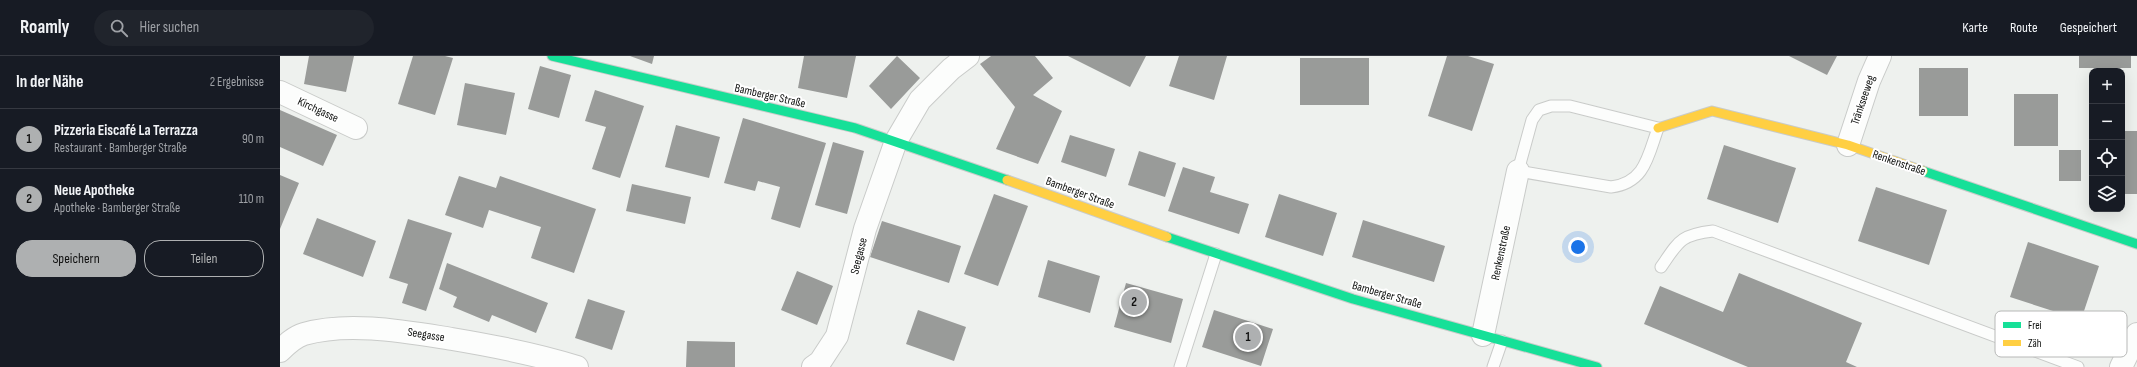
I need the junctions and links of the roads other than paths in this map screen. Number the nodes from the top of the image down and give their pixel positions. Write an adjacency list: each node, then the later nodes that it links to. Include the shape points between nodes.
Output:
1 (552, 56): 7 (main road, Bamberger Straße)
2 (968, 56): 7 (street, Seegasse, via 920,100)
3 (1880, 56): 8 (street, Tränkseeweg)
4 (280, 92): 5 (street, Kirchgasse)
5 (356, 128)
6 (1658, 128): 8 (main road, Renkenstraße, via 1712,111); 9 (lane, via 1645,163 1636,178 1625,186 1611,188); 9 (lane, via 1570,106 1551,106 1538,110 1532,120)
7 (896, 140): 11 (main road, Bamberger Straße); 21 (street, Seegasse, via 866,229 837,336 820,362)
8 (1848, 145): 10 (main road, Renkenstraße)
9 (1518, 171): 15 (street, Renkenstraße)
10 (2137, 244)
11 (1216, 254): 15 (main road, Bamberger Straße, via 1353,299); 22 (lane)
12 (1661, 267): 14 (lane, via 1677,244 1691,234 1713,231)
13 (2137, 334): 17 (street)
14 (1995, 336)
15 (1493, 338): 23 (lane); 24 (main road, Bamberger Straße)
16 (280, 351): 20 (street, Seegasse, via 290,341 303,334 346,329 379,329 501,347)
17 (2127, 356)
18 (2051, 357): 25 (lane)
19 (2127, 357): 26 (street)
20 (577, 367)
21 (813, 367)
22 (1180, 367)
23 (1493, 367)
24 (1597, 367)
25 (2078, 367)
26 (2122, 367)

